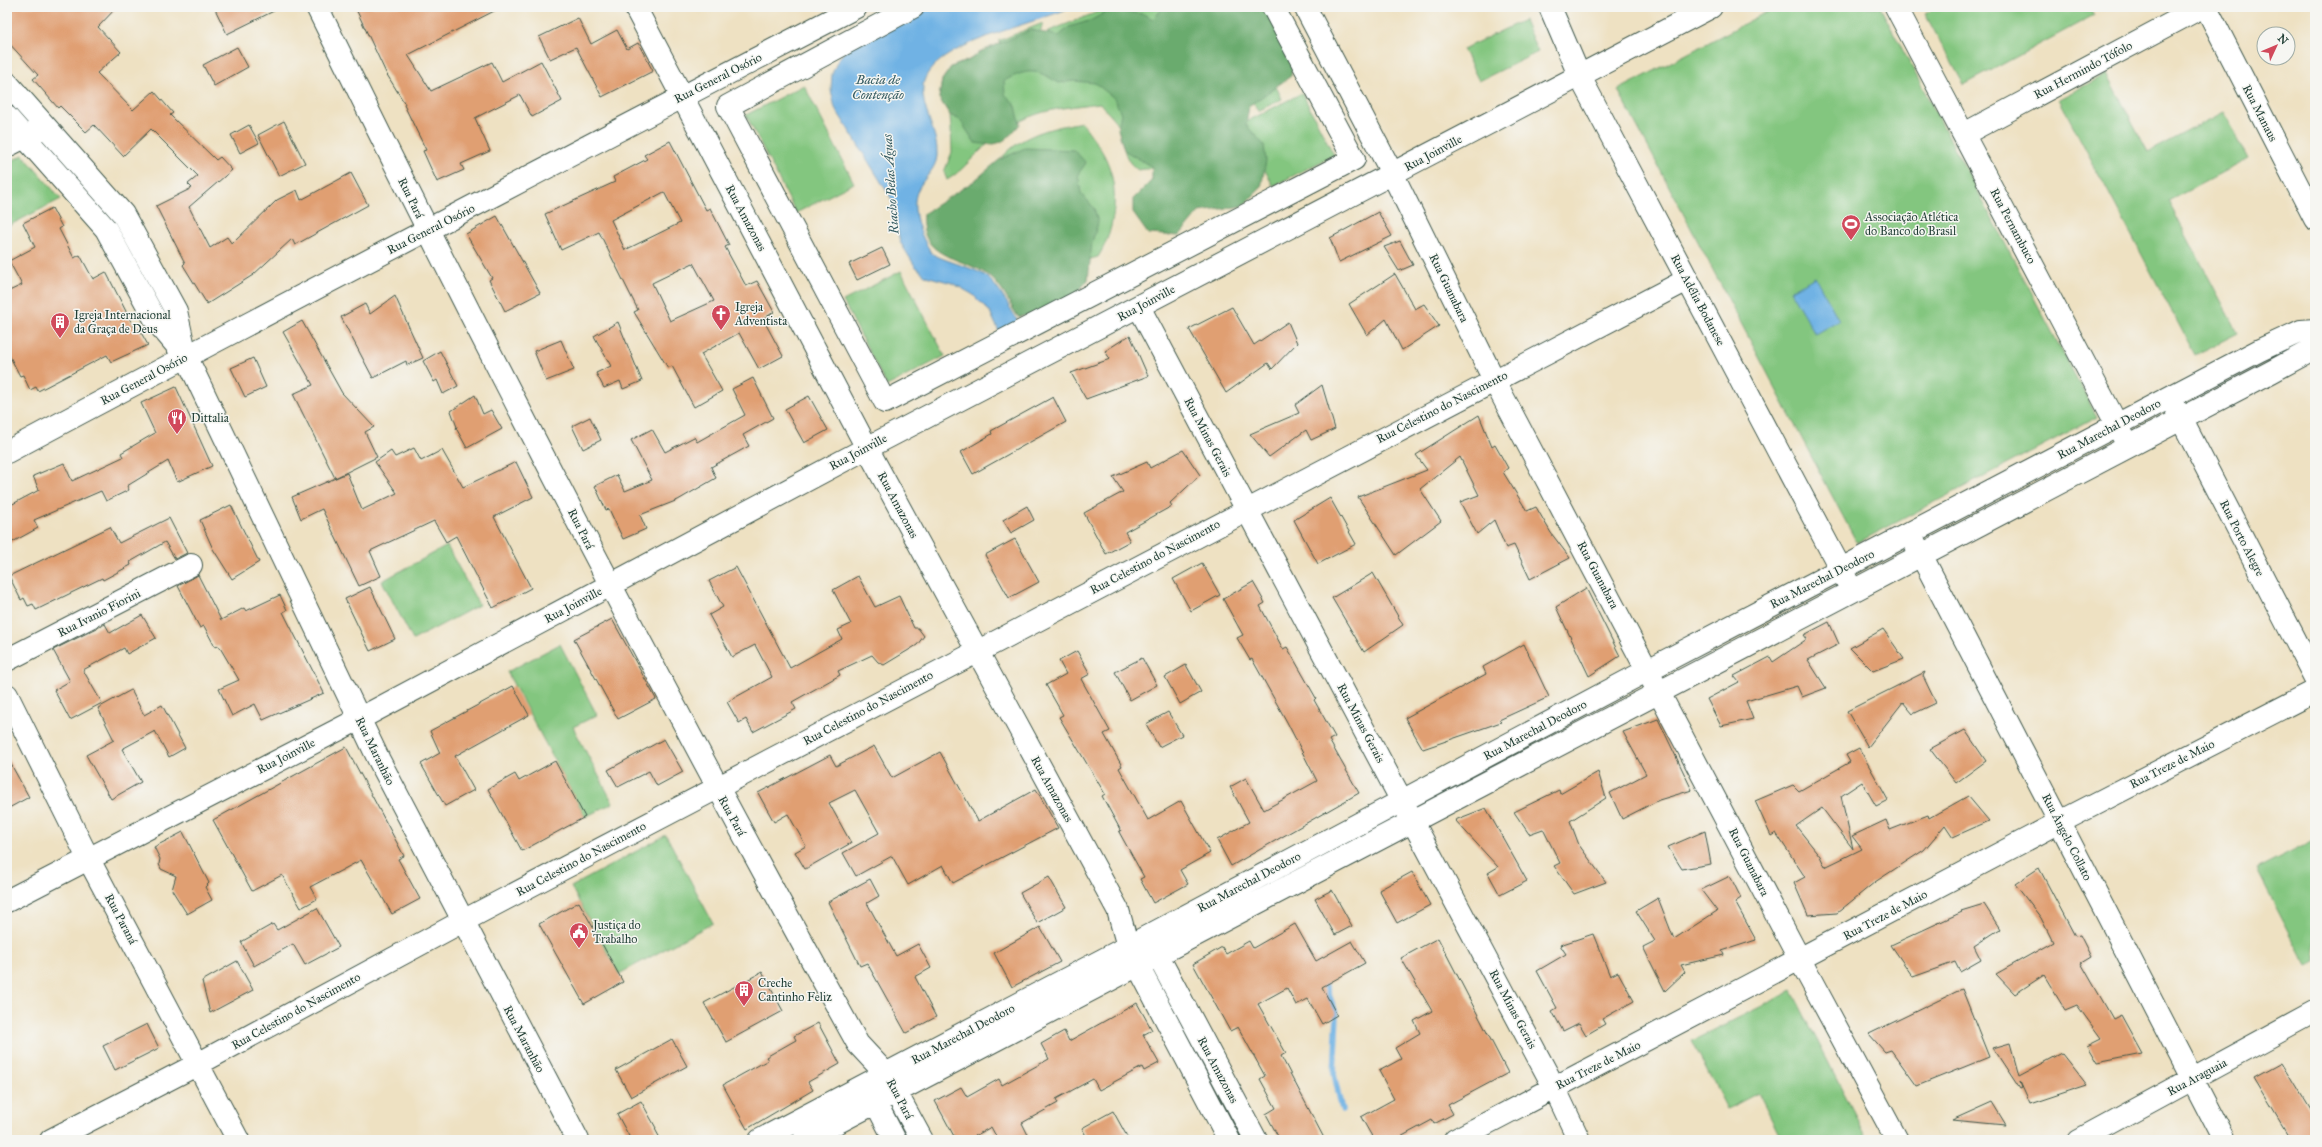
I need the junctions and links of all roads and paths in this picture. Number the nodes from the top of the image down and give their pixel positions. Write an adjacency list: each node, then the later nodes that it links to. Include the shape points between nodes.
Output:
1 (317, 7): 24 (street, Rua Pará)
2 (635, 7): 14 (street, Rua Amazonas)
3 (856, 7): 14 (street, Rua General Osório)
4 (913, 7): 5 (street, via 728,106 885,402 1354,159)
5 (1273, 7)
6 (1305, 7): 20 (street, Rua Guanabara)
7 (1550, 7): 12 (street, Rua Adélia Bodanese)
8 (1711, 7): 12 (street, Rua Joinville)
9 (1896, 7): 18 (street, Rua Pernambuco)
10 (2202, 7): 18 (street, Rua Hermindo Tófolo)
11 (2206, 7): 22 (street, Rua Manaus)
12 (1579, 75): 20 (street, Rua Joinville); 25 (street, Rua Adélia Bodanese)
13 (7, 83): 15 (street)
14 (681, 97): 24 (street, Rua General Osório); 37 (street, Rua Amazonas)
15 (28, 106): 16 (street); 17 (street)
16 (7, 117): 19 (street)
17 (45, 126): 19 (street); 21 (street)
18 (1964, 134): 35 (street, Rua Pernambuco)
19 (16, 141): 23 (street)
20 (1393, 175): 26 (street, Rua Joinville); 32 (street, Rua Guanabara)
21 (123, 214): 23 (street); 30 (street, via 176,311)
22 (2315, 219)
23 (106, 229): 30 (street, via 156,321)
24 (427, 231): 30 (street, Rua General Osório); 46 (street, Rua Pará)
25 (1687, 280): 32 (street, Rua Celestino do Nascimento); 45 (street, Rua Adélia Bodanese)
26 (1139, 307): 37 (street, Rua Joinville); 41 (street, Rua Minas Gerais)
27 (2315, 330): 29 (street, Rua Marechal Deodoro, via 2301,331)
28 (2315, 345): 31 (street, Rua Marechal Deodoro, via 2308,352)
29 (2260, 350): 31 (street); 33 (street, Rua Marechal Deodoro)
30 (186, 356): 38 (street, Rua General Osório); 58 (street, Rua Maranhão)
31 (2271, 372): 34 (street, Rua Marechal Deodoro)
32 (1494, 380): 41 (street, Rua Celestino do Nascimento); 52 (street, Rua Guanabara)
33 (2170, 397): 34 (street, Rua Porto Alegre); 35 (street, Rua Marechal Deodoro)
34 (2181, 419): 36 (street, Rua Marechal Deodoro); 53 (street, Rua Porto Alegre)
35 (2118, 425): 36 (street, Rua Pernambuco); 39 (street, Rua Marechal Deodoro)
36 (2128, 447): 40 (street, Rua Marechal Deodoro)
37 (867, 448): 46 (street, Rua Joinville); 50 (street, Rua Amazonas)
38 (7, 452)
39 (2020, 476): 40 (street); 42 (street, Rua Marechal Deodoro)
40 (2031, 498): 43 (street, Rua Marechal Deodoro)
41 (1246, 509): 50 (street, Rua Celestino do Nascimento); 63 (street, Rua Minas Gerais)
42 (1910, 534): 43 (street, Rua Ângelo Collato); 45 (street, Rua Marechal Deodoro)
43 (1921, 555): 47 (street, Rua Marechal Deodoro); 65 (street, Rua Ângelo Collato)
44 (191, 565): 51 (street, Rua Ivanio Fiorini)
45 (1841, 569): 47 (street, Rua Adélia Bodanese); 48 (street, Rua Marechal Deodoro)
46 (610, 585): 58 (street, Rua Joinville); 62 (street, Rua Pará)
47 (1852, 591): 49 (street, Rua Marechal Deodoro)
48 (1742, 621): 49 (street); 52 (street, Rua Marechal Deodoro)
49 (1753, 643): 55 (street, Rua Marechal Deodoro)
50 (977, 651): 62 (street, Rua Celestino do Nascimento); 72 (street, Rua Amazonas)
51 (7, 660)
52 (1648, 670): 55 (street, Rua Guanabara); 57 (street, Rua Marechal Deodoro)
53 (2315, 678)
54 (2315, 691): 65 (street, Rua Treze de Maio)
55 (1660, 692): 59 (street, Rua Marechal Deodoro); 76 (street, Rua Guanabara)
56 (7, 696): 67 (street, Rua Paraná)
57 (1566, 714): 59 (street); 60 (street, Rua Marechal Deodoro)
58 (359, 719): 67 (street, Rua Joinville); 73 (street, Rua Maranhão)
59 (1578, 735): 61 (street, Rua Marechal Deodoro)
60 (1497, 750): 61 (street); 63 (street, Rua Marechal Deodoro)
61 (1509, 771): 64 (street, Rua Marechal Deodoro)
62 (716, 788): 73 (street, Rua Celestino do Nascimento); 78 (street, Rua Pará)
63 (1402, 800): 64 (street, Rua Minas Gerais); 66 (street, Rua Marechal Deodoro)
64 (1413, 821): 68 (street, Rua Marechal Deodoro); 84 (street, Rua Minas Gerais)
65 (2060, 822): 76 (street, Rua Treze de Maio); 82 (street, Rua Ângelo Collato)
66 (1304, 853): 68 (street); 69 (street, Rua Marechal Deodoro)
67 (88, 858): 70 (street, Rua Joinville); 81 (street, Rua Paraná)
68 (1314, 873): 71 (street, Rua Marechal Deodoro)
69 (1237, 889): 71 (street); 74 (street, Rua Marechal Deodoro)
70 (7, 901)
71 (1246, 909): 74 (street, Rua Marechal Deodoro)
72 (1118, 910): 74 (street); 75 (street, Rua Amazonas)
73 (463, 921): 81 (street, Rua Celestino do Nascimento); 91 (street, Rua Maranhão)
74 (1153, 946): 75 (street, Rua Marechal Deodoro); 79 (street, Rua Amazonas)
75 (1132, 956): 80 (street, Rua Amazonas); 83 (street, Rua Marechal Deodoro)
76 (1800, 960): 84 (street, Rua Treze de Maio); 98 (street, Rua Guanabara)
77 (2315, 1012): 82 (street, Rua Araguaia)
78 (858, 1044): 83 (street, Rua Pará); 85 (street, Rua Pará)
79 (1207, 1049): 80 (street); 86 (street, Rua Amazonas)
80 (1187, 1059): 87 (street, Rua Amazonas)
81 (198, 1064): 89 (street, Rua Celestino do Nascimento); 90 (street, Rua Paraná)
82 (2192, 1079): 99 (street, Rua Araguaia); 100 (street, Rua Ângelo Collato)
83 (891, 1083): 85 (street, Rua Marechal Deodoro); 94 (street, Rua Pará)
84 (1554, 1087): 96 (street, Rua Treze de Maio); 97 (street, Rua Minas Gerais)
85 (871, 1094): 88 (street, Rua Marechal Deodoro); 92 (street, Rua Marechal Deodoro); 93 (street, Rua Pará)
86 (1242, 1116): 87 (street); 95 (street, Rua Amazonas)
87 (1226, 1133)
88 (772, 1137)
89 (51, 1140)
90 (238, 1140)
91 (578, 1140)
92 (804, 1140)
93 (895, 1140)
94 (922, 1140)
95 (1256, 1140)
96 (1455, 1140)
97 (1579, 1140)
98 (1897, 1140)
99 (2078, 1140)
100 (2224, 1140)

